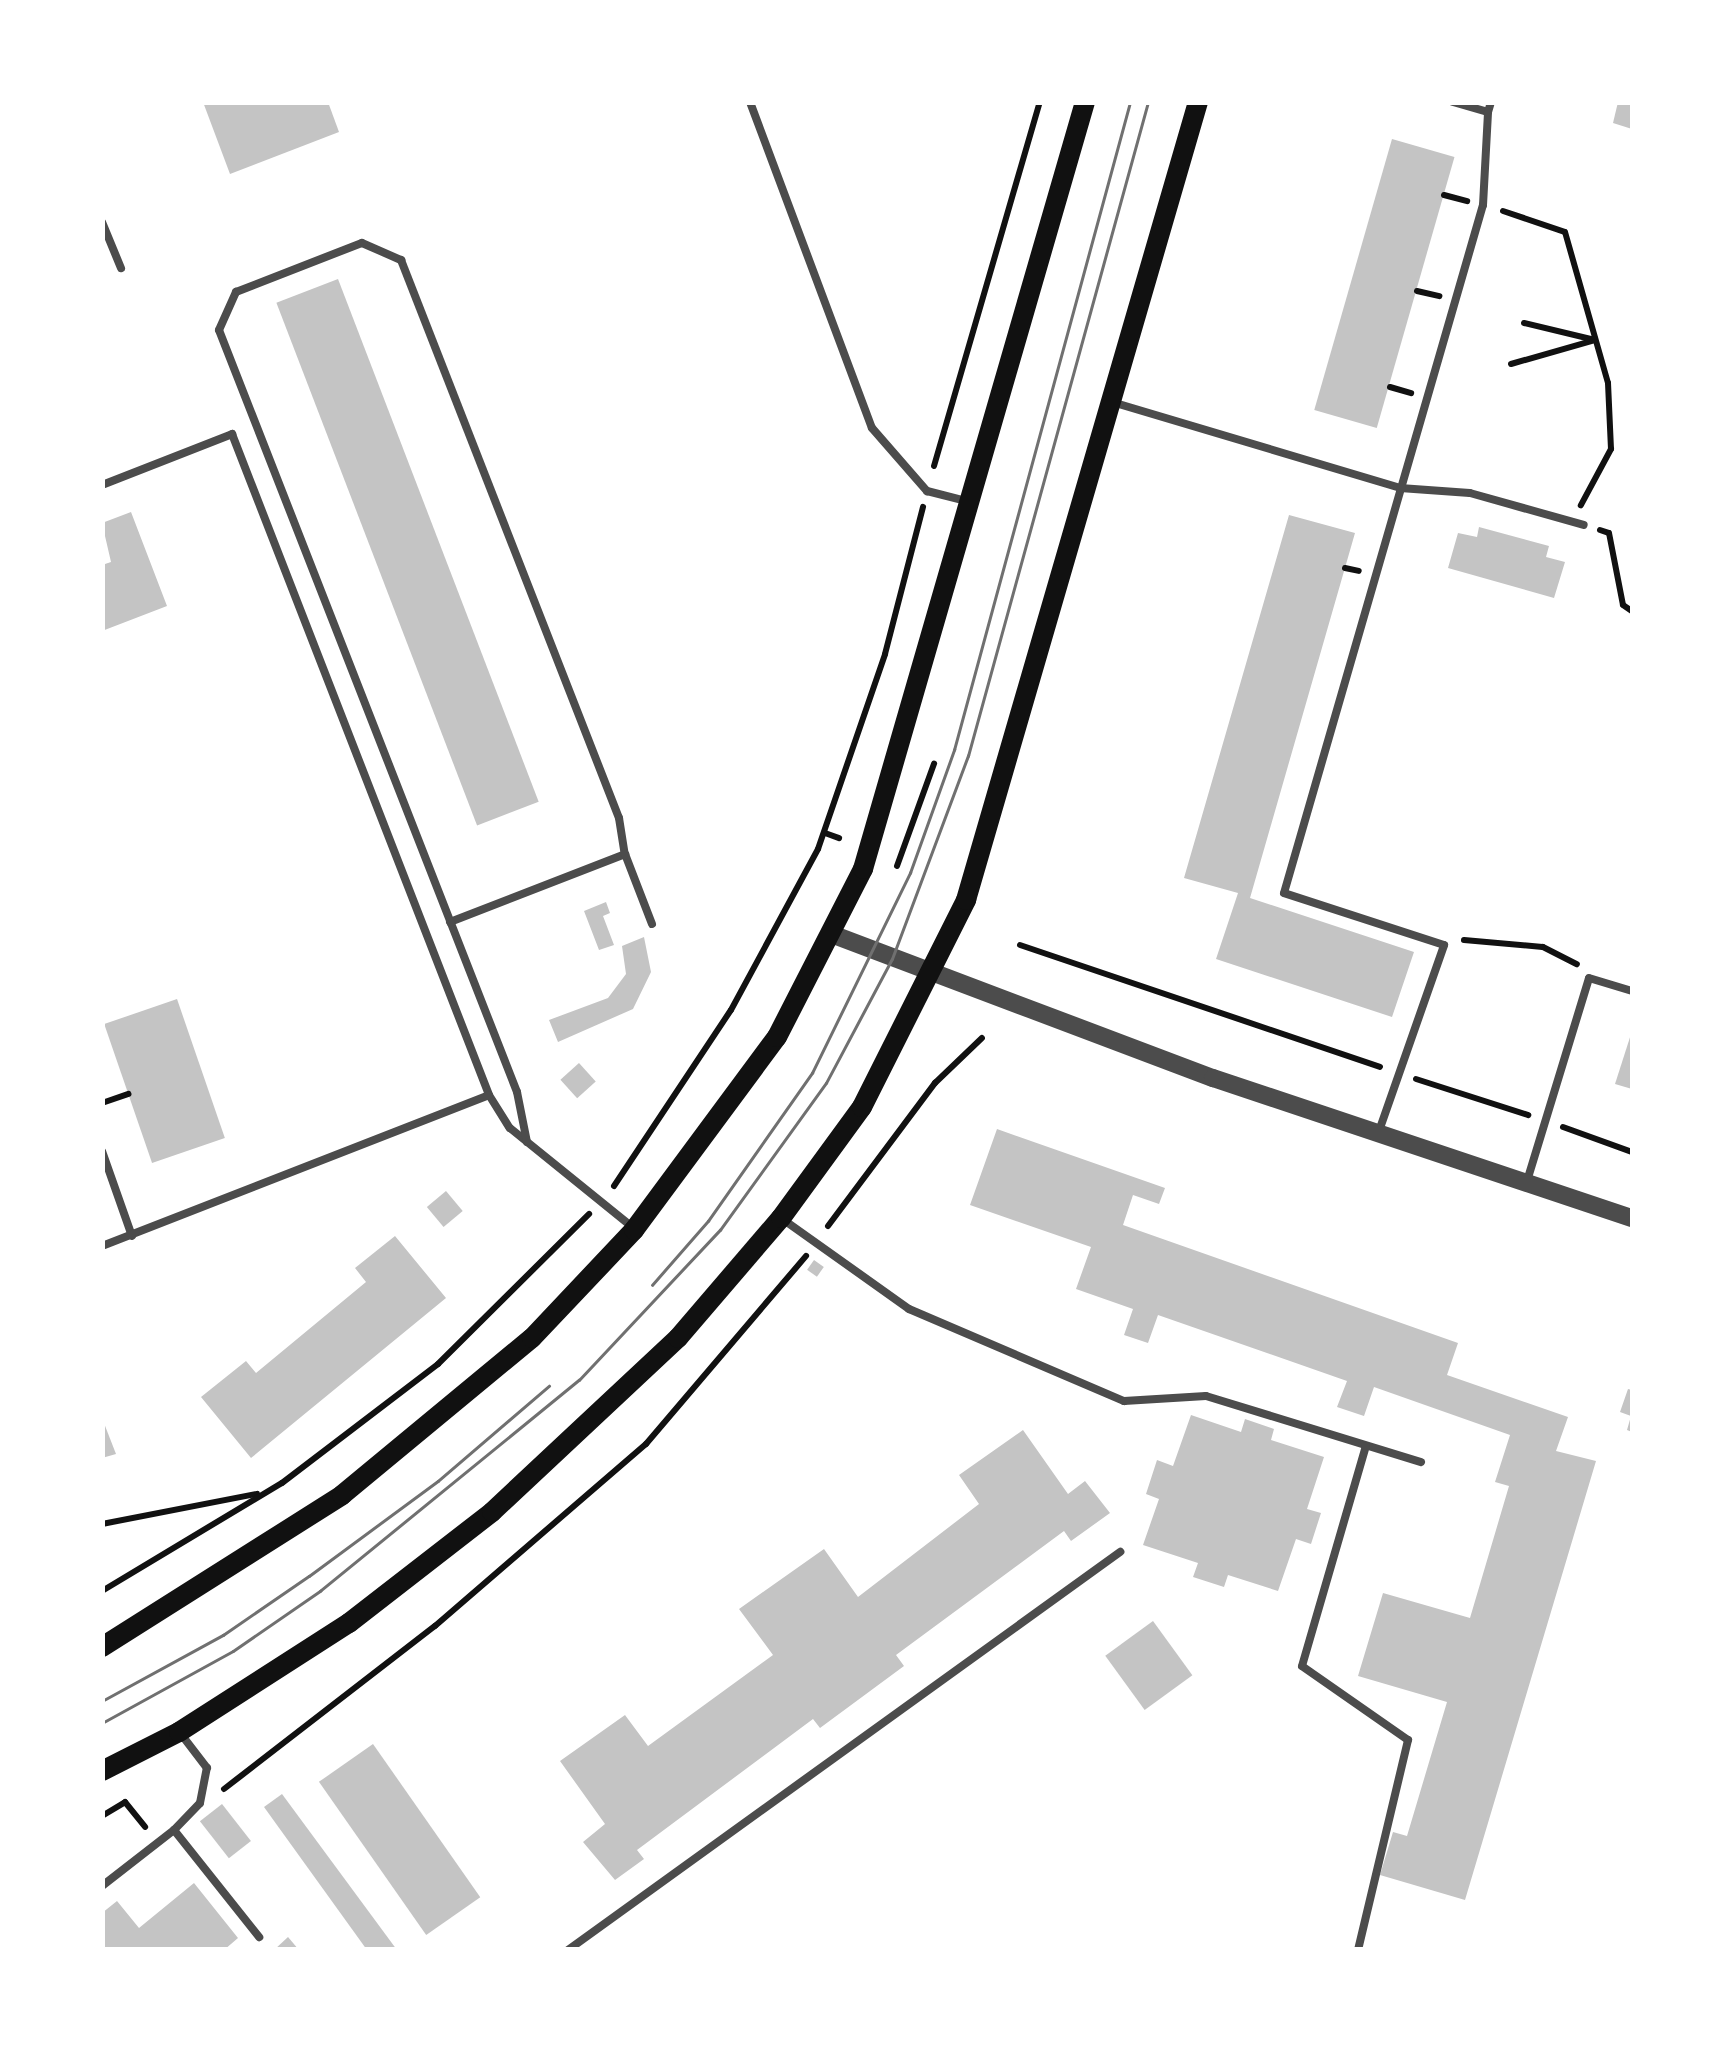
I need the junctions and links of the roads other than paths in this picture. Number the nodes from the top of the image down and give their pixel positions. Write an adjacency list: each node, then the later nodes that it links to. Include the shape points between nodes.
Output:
1 (750, 102): 11 (lane, via 872,428 927,491)
2 (1085, 102): 11 (main road)
3 (1198, 102): 8 (main road)
4 (1454, 102): 5 (lane)
5 (1490, 107): 10 (lane, via 1483,205)
6 (102, 222): 7 (lane)
7 (120, 268)
8 (1112, 402): 10 (lane); 17 (main road, via 966,900)
9 (102, 485): 19 (lane, via 232,434)
10 (1400, 488): 12 (lane, via 1470,493); 20 (lane, via 1284,893 1444,946)
11 (974, 503): 16 (main road, via 863,869)
12 (1584, 525)
13 (625, 854): 14 (lane); 14 (lane, via 619,818 401,260 362,242 236,292 219,330); 15 (lane)
14 (450, 922): 21 (lane, via 516,1092)
15 (652, 924)
16 (834, 934): 17 (street); 26 (main road, via 777,1037)
17 (933, 976): 20 (street); 24 (main road, via 887,1070)
18 (1632, 991): 23 (lane, via 1589,978)
19 (489, 1095): 21 (lane); 27 (lane)
20 (1379, 1131): 23 (street)
21 (528, 1142): 26 (lane)
22 (102, 1151): 27 (lane)
23 (1526, 1182): 25 (street)
24 (781, 1218): 29 (lane, via 909,1309 1124,1401 1206,1396); 33 (main road, via 678,1338 492,1512 349,1624)
25 (1632, 1218)
26 (634, 1230): 32 (main road, via 532,1338 412,1443 272,1544)
27 (132, 1236): 28 (lane)
28 (102, 1246)
29 (1366, 1446): 30 (lane); 39 (lane, via 1302,1666 1408,1740)
30 (1421, 1462)
31 (1120, 1552): 38 (lane)
32 (102, 1647)
33 (179, 1732): 34 (main road); 35 (lane, via 207,1768 200,1803)
34 (102, 1772)
35 (174, 1830): 36 (lane); 37 (lane)
36 (102, 1886)
37 (259, 1937)
38 (568, 1950)
39 (1358, 1950)

